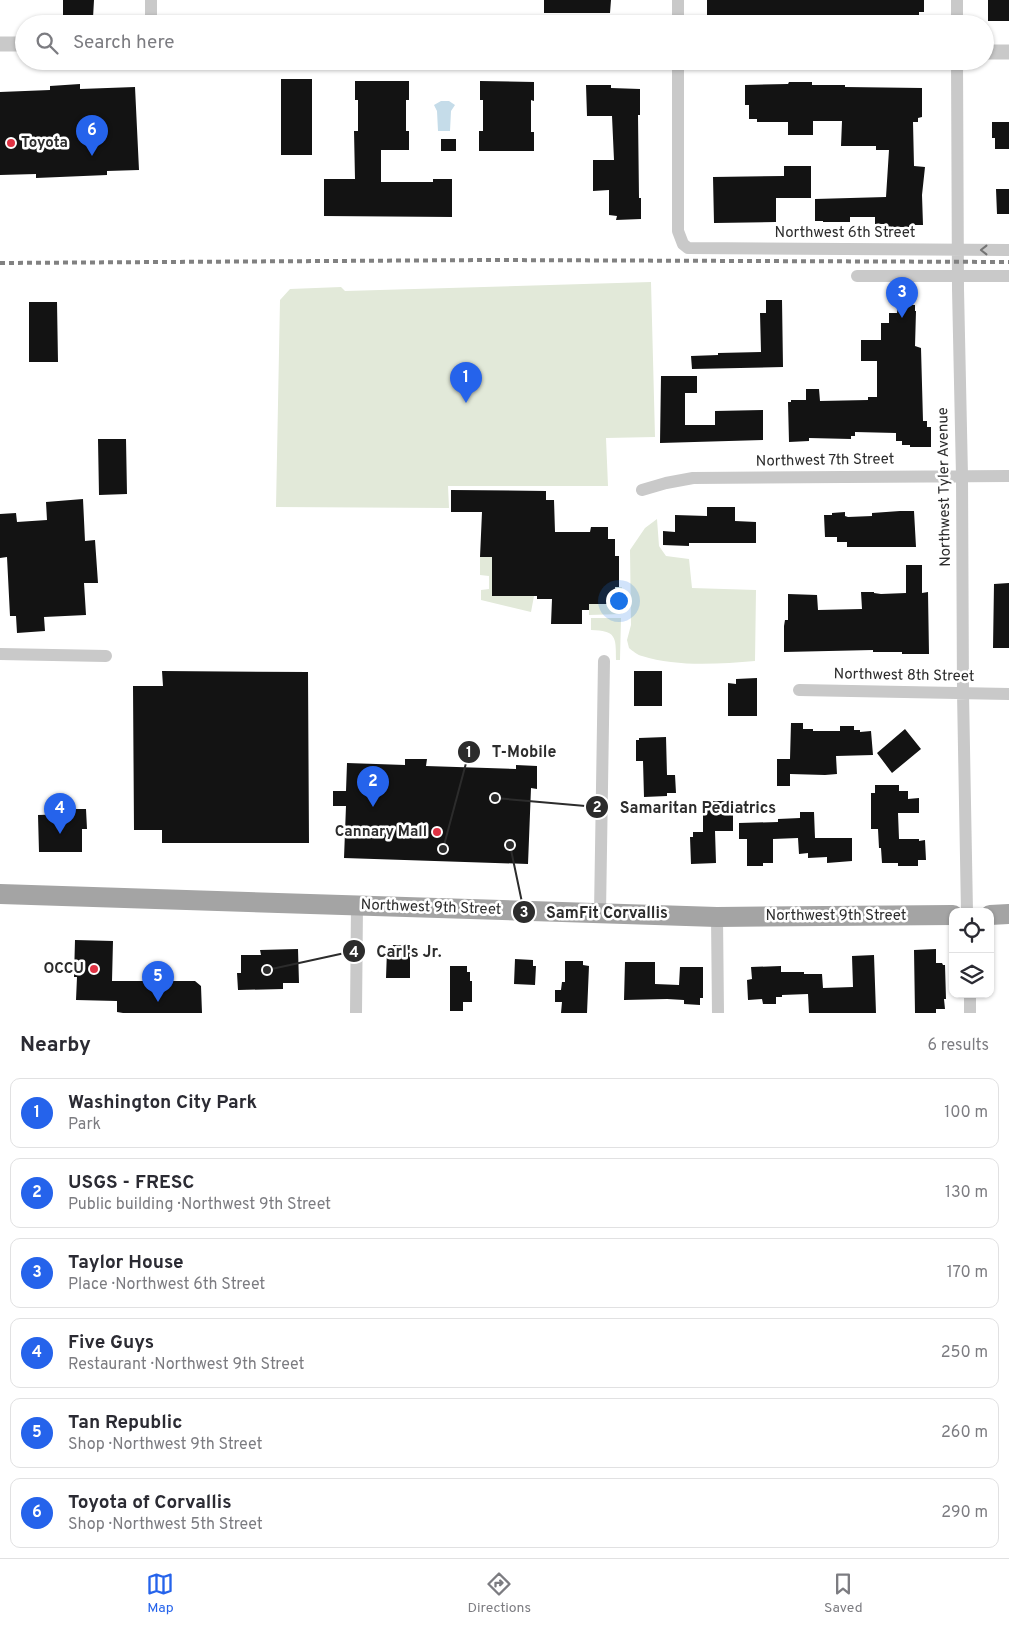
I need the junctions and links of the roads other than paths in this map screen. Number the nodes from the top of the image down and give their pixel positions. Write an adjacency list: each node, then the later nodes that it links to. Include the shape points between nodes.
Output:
1 (151, 0): 4 (street)
2 (678, 0): 5 (street)
3 (957, 0): 6 (street)
4 (151, 15)
5 (678, 15)
6 (957, 15)
7 (0, 44): 8 (street)
8 (15, 44)
9 (994, 52): 10 (street)
10 (1009, 52)
11 (678, 70): 13 (street, Northwest 6th Street, via 678,231 688,248)
12 (957, 70): 13 (street, Northwest Tyler Avenue)
13 (958, 250): 14 (street, Northwest 6th Street, one-way to 13); 16 (street, Northwest Tyler Avenue)
14 (1009, 250)
15 (857, 276): 16 (street)
16 (958, 276): 17 (street); 18 (street, Northwest Tyler Avenue)
17 (1009, 276)
18 (962, 476): 19 (street, Northwest 7th Street); 20 (street, Northwest 7th Street, via 693,478); 25 (street, Northwest Tyler Avenue)
19 (1009, 476)
20 (642, 490)
21 (0, 654): 22 (street)
22 (106, 656)
23 (604, 662): 30 (street)
24 (799, 690): 25 (street, Northwest 8th Street)
25 (963, 694): 26 (street, Northwest 8th Street); 29 (street, Northwest Tyler Avenue)
26 (1009, 694)
27 (0, 894): 28 (main road, Northwest 9th Street)
28 (357, 905): 30 (main road, Northwest 9th Street); 36 (street)
29 (967, 908)
30 (600, 913): 34 (main road, Northwest 9th Street)
31 (1009, 914): 33 (main road)
32 (949, 915): 34 (main road, Northwest 9th Street)
33 (994, 915)
34 (717, 917): 37 (street)
35 (970, 998): 38 (street)
36 (356, 1013)
37 (718, 1013)
38 (970, 1013)

